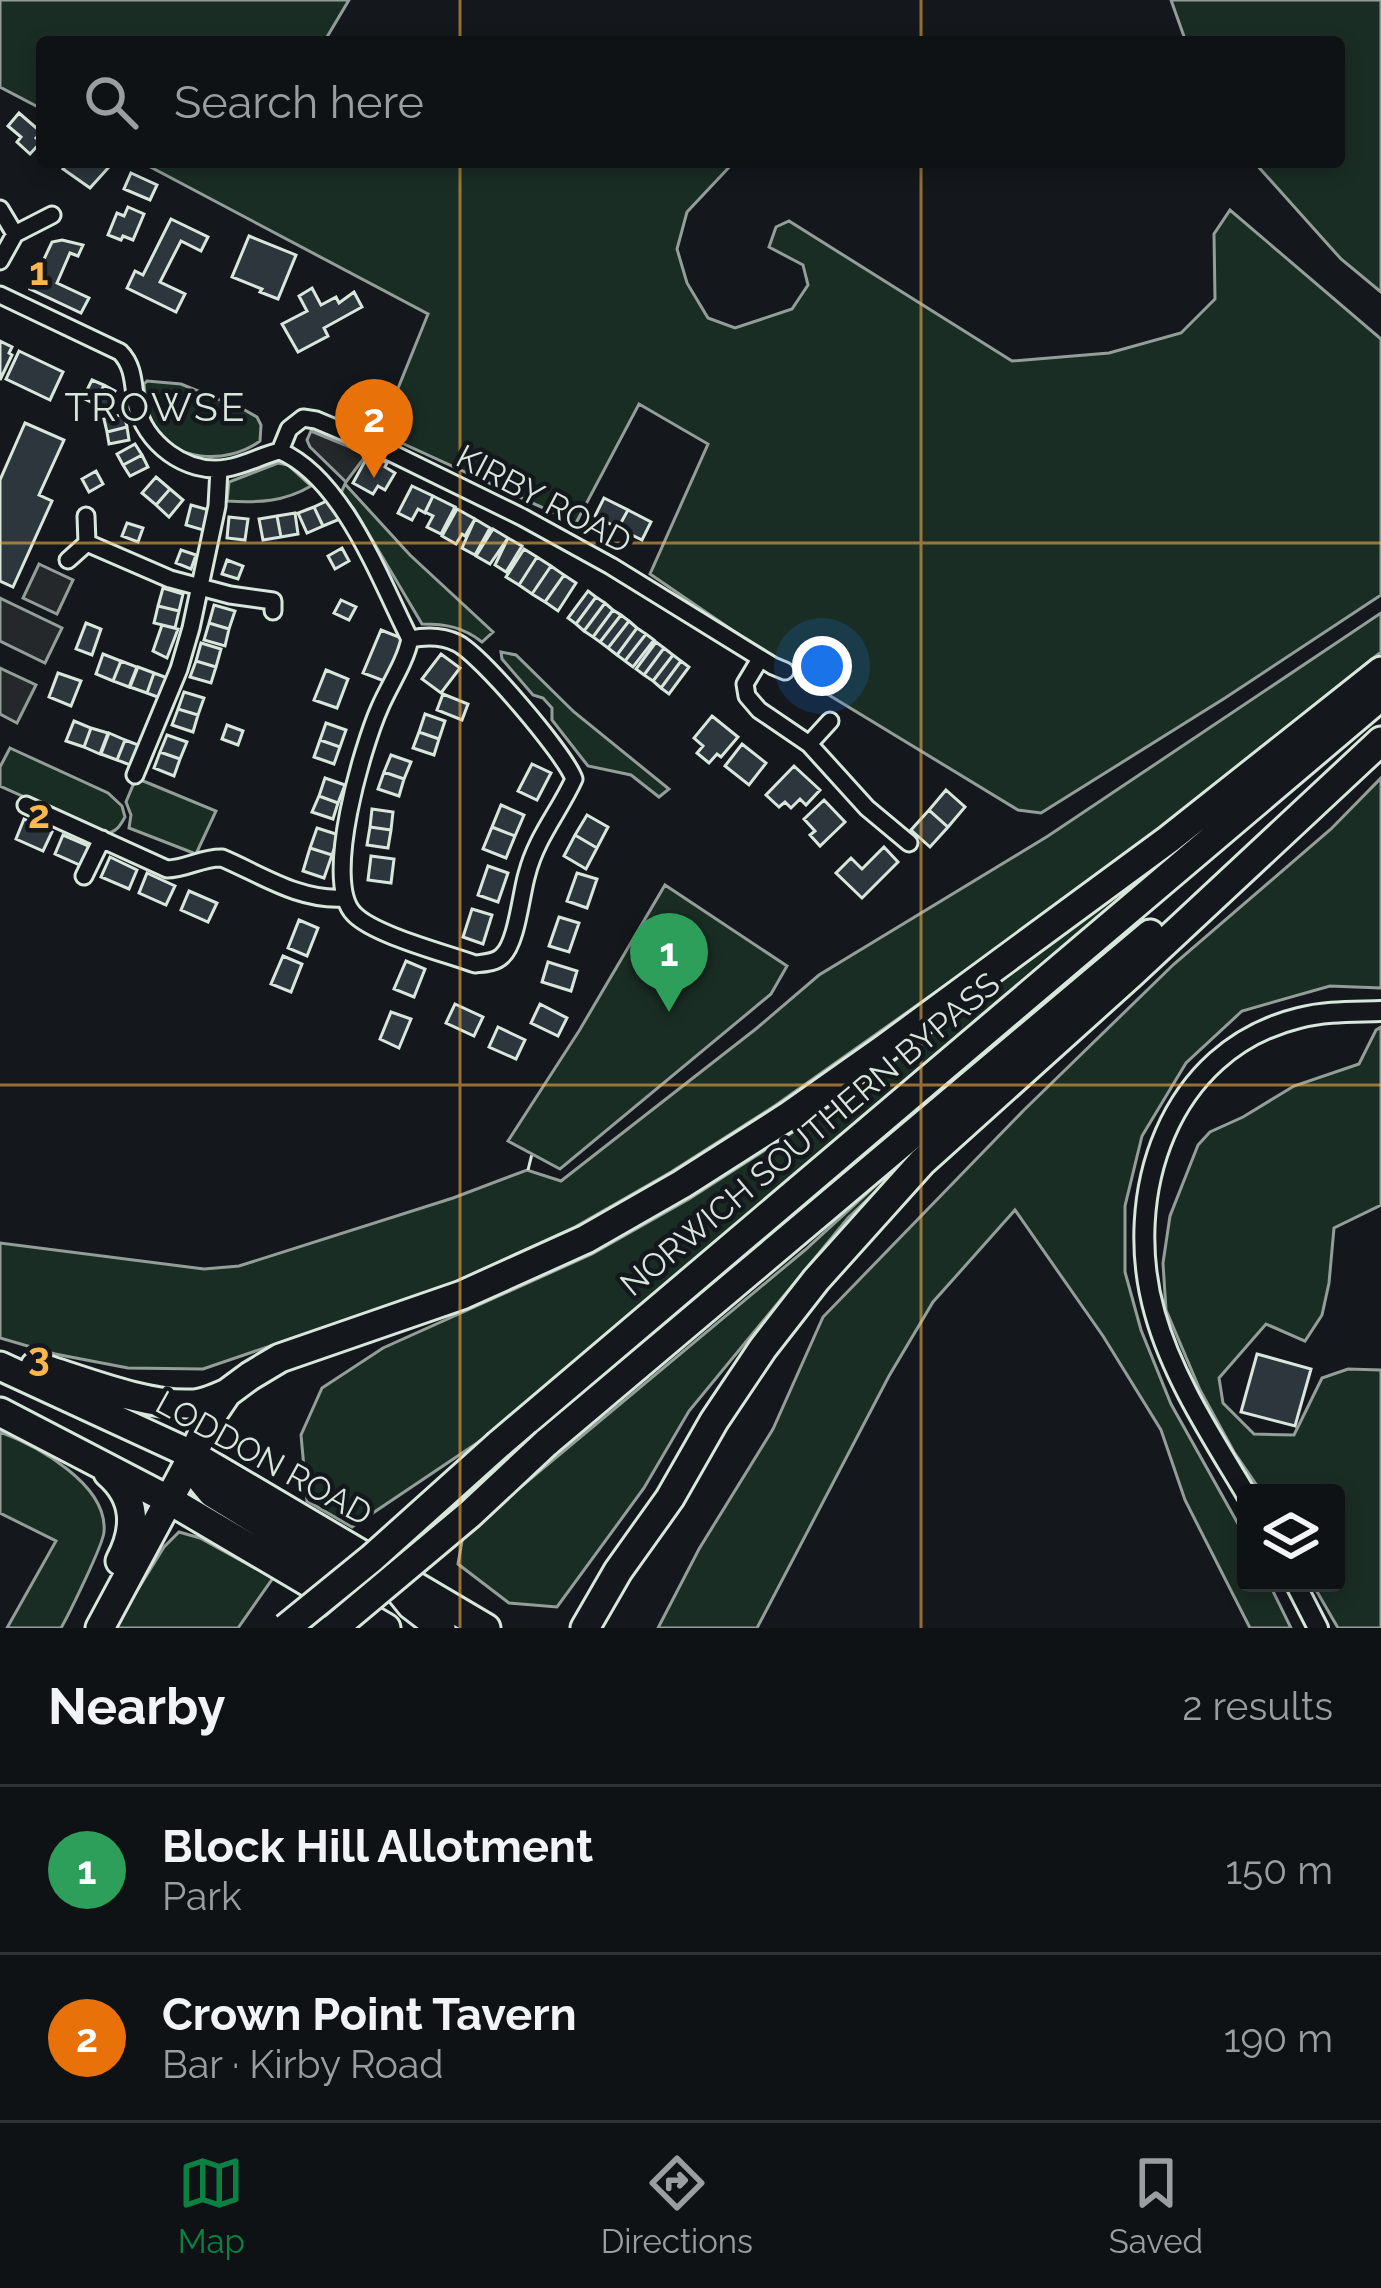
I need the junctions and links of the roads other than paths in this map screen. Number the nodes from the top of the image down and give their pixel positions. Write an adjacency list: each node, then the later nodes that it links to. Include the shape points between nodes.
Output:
1 (0, 208): 3 (street)
2 (52, 215): 3 (street)
3 (15, 233): 4 (street)
4 (0, 261)
5 (0, 295): 7 (street, via 120,352 157,444)
6 (280, 451): 7 (street); 13 (street, via 342,510); 14 (street, KIRBY ROAD, via 303,418 373,444 575,546)
7 (219, 470): 11 (street)
8 (86, 516): 9 (street)
9 (87, 543): 10 (street); 11 (street)
10 (68, 560)
11 (201, 588): 12 (street, via 273,601); 21 (street)
12 (273, 611)
13 (410, 639): 26 (street, via 353,794); 26 (street, via 458,643 529,716 574,779 528,869 510,944 491,962 475,964 374,927)
14 (760, 659): 15 (street, KIRBY ROAD); 20 (street, via 747,696)
15 (785, 670)
16 (1381, 671): 30 (highway, via 885,1048 682,1184 462,1295 280,1358)
17 (1381, 696): 41 (highway, NORWICH SOUTHERN BYPASS, bridge)
18 (830, 721): 20 (street)
19 (1381, 739): 35 (highway, via 922,1162 764,1348); 42 (highway, NORWICH SOUTHERN BYPASS, bridge)
20 (809, 744): 24 (street)
21 (135, 775)
22 (26, 805): 23 (street)
23 (102, 839): 25 (street); 26 (street, via 166,868 222,858 303,896)
24 (909, 843)
25 (84, 876)
26 (344, 898)
27 (1381, 1011): 34 (street, via 1297,1018 1233,1048 1204,1070 1178,1108 1148,1180 1145,1264 1155,1314)
28 (0, 1356): 30 (highway, via 166,1402)
29 (0, 1366): 32 (highway, LODDON ROAD)
30 (227, 1394): 32 (highway)
31 (0, 1412): 33 (highway)
32 (193, 1455): 36 (highway); 37 (highway, LODDON ROAD); 44 (highway, via 212,1493 336,1569)
33 (88, 1457): 36 (highway); 39 (highway, via 127,1495 133,1526)
34 (1240, 1484)
35 (670, 1498): 47 (highway); 48 (highway)
36 (170, 1500): 40 (highway); 43 (highway)
37 (376, 1562): 45 (highway); 46 (highway, LODDON ROAD)
38 (1300, 1592): 49 (street)
39 (83, 1628)
40 (100, 1628)
41 (286, 1628)
42 (334, 1628)
43 (386, 1628)
44 (404, 1628)
45 (441, 1628)
46 (486, 1628)
47 (586, 1628)
48 (608, 1628)
49 (1318, 1628)

